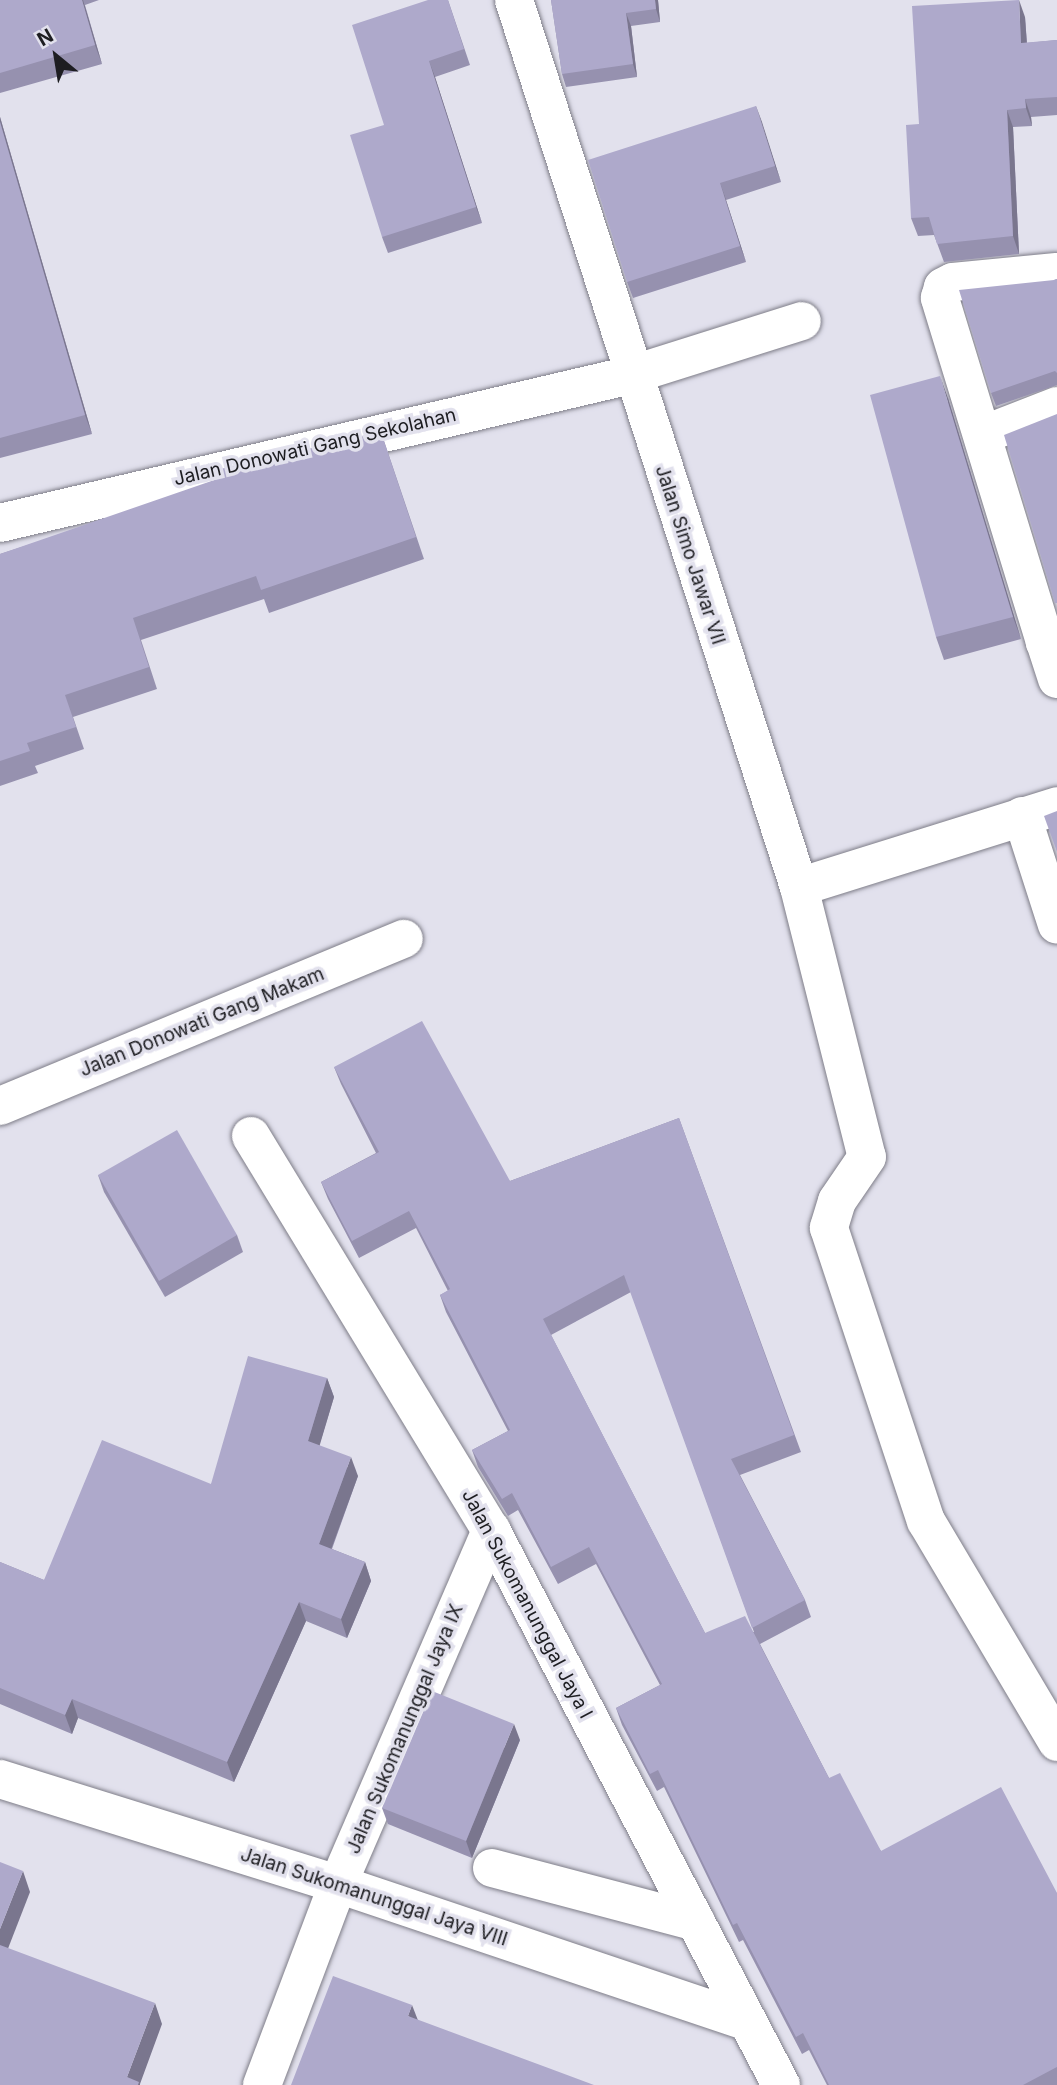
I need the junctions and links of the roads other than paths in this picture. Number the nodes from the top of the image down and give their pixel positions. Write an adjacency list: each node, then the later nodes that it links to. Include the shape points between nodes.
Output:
1 (514, 0): 4 (street, Jalan Simo Jawar VII)
2 (1057, 272): 6 (street, via 943,287 940,298)
3 (802, 321): 4 (street, Jalan Donowati Gang Sekolahan)
4 (631, 375): 7 (street, Jalan Donowati Gang Sekolahan); 11 (street, Jalan Simo Jawar VII)
5 (1057, 406): 6 (street)
6 (985, 434): 8 (street)
7 (0, 523)
8 (1051, 640): 9 (street)
9 (1057, 679)
10 (1039, 811): 11 (street); 12 (street)
11 (799, 887): 17 (street, Jalan Simo Jawar VII, via 867,1157 836,1201 829,1228 926,1521)
12 (1057, 925)
13 (404, 939): 14 (street, Jalan Donowati Gang Makam)
14 (0, 1106)
15 (251, 1136): 16 (street, Jalan Sukomanunggal Jaya I)
16 (491, 1530): 20 (street, Jalan Sukomanunggal Jaya IX); 21 (street, Jalan Sukomanunggal Jaya I)
17 (1057, 1742)
18 (0, 1779): 20 (street, Jalan Sukomanunggal Jaya VIII)
19 (492, 1868): 21 (street)
20 (338, 1884): 22 (street, Jalan Sukomanunggal Jaya VIII); 23 (street, Jalan Sukomanunggal Jaya IX)
21 (696, 1922): 22 (street, Jalan Sukomanunggal Jaya I)
22 (745, 2021): 24 (street, Jalan Sukomanunggal Jaya I)
23 (262, 2085)
24 (781, 2085)

